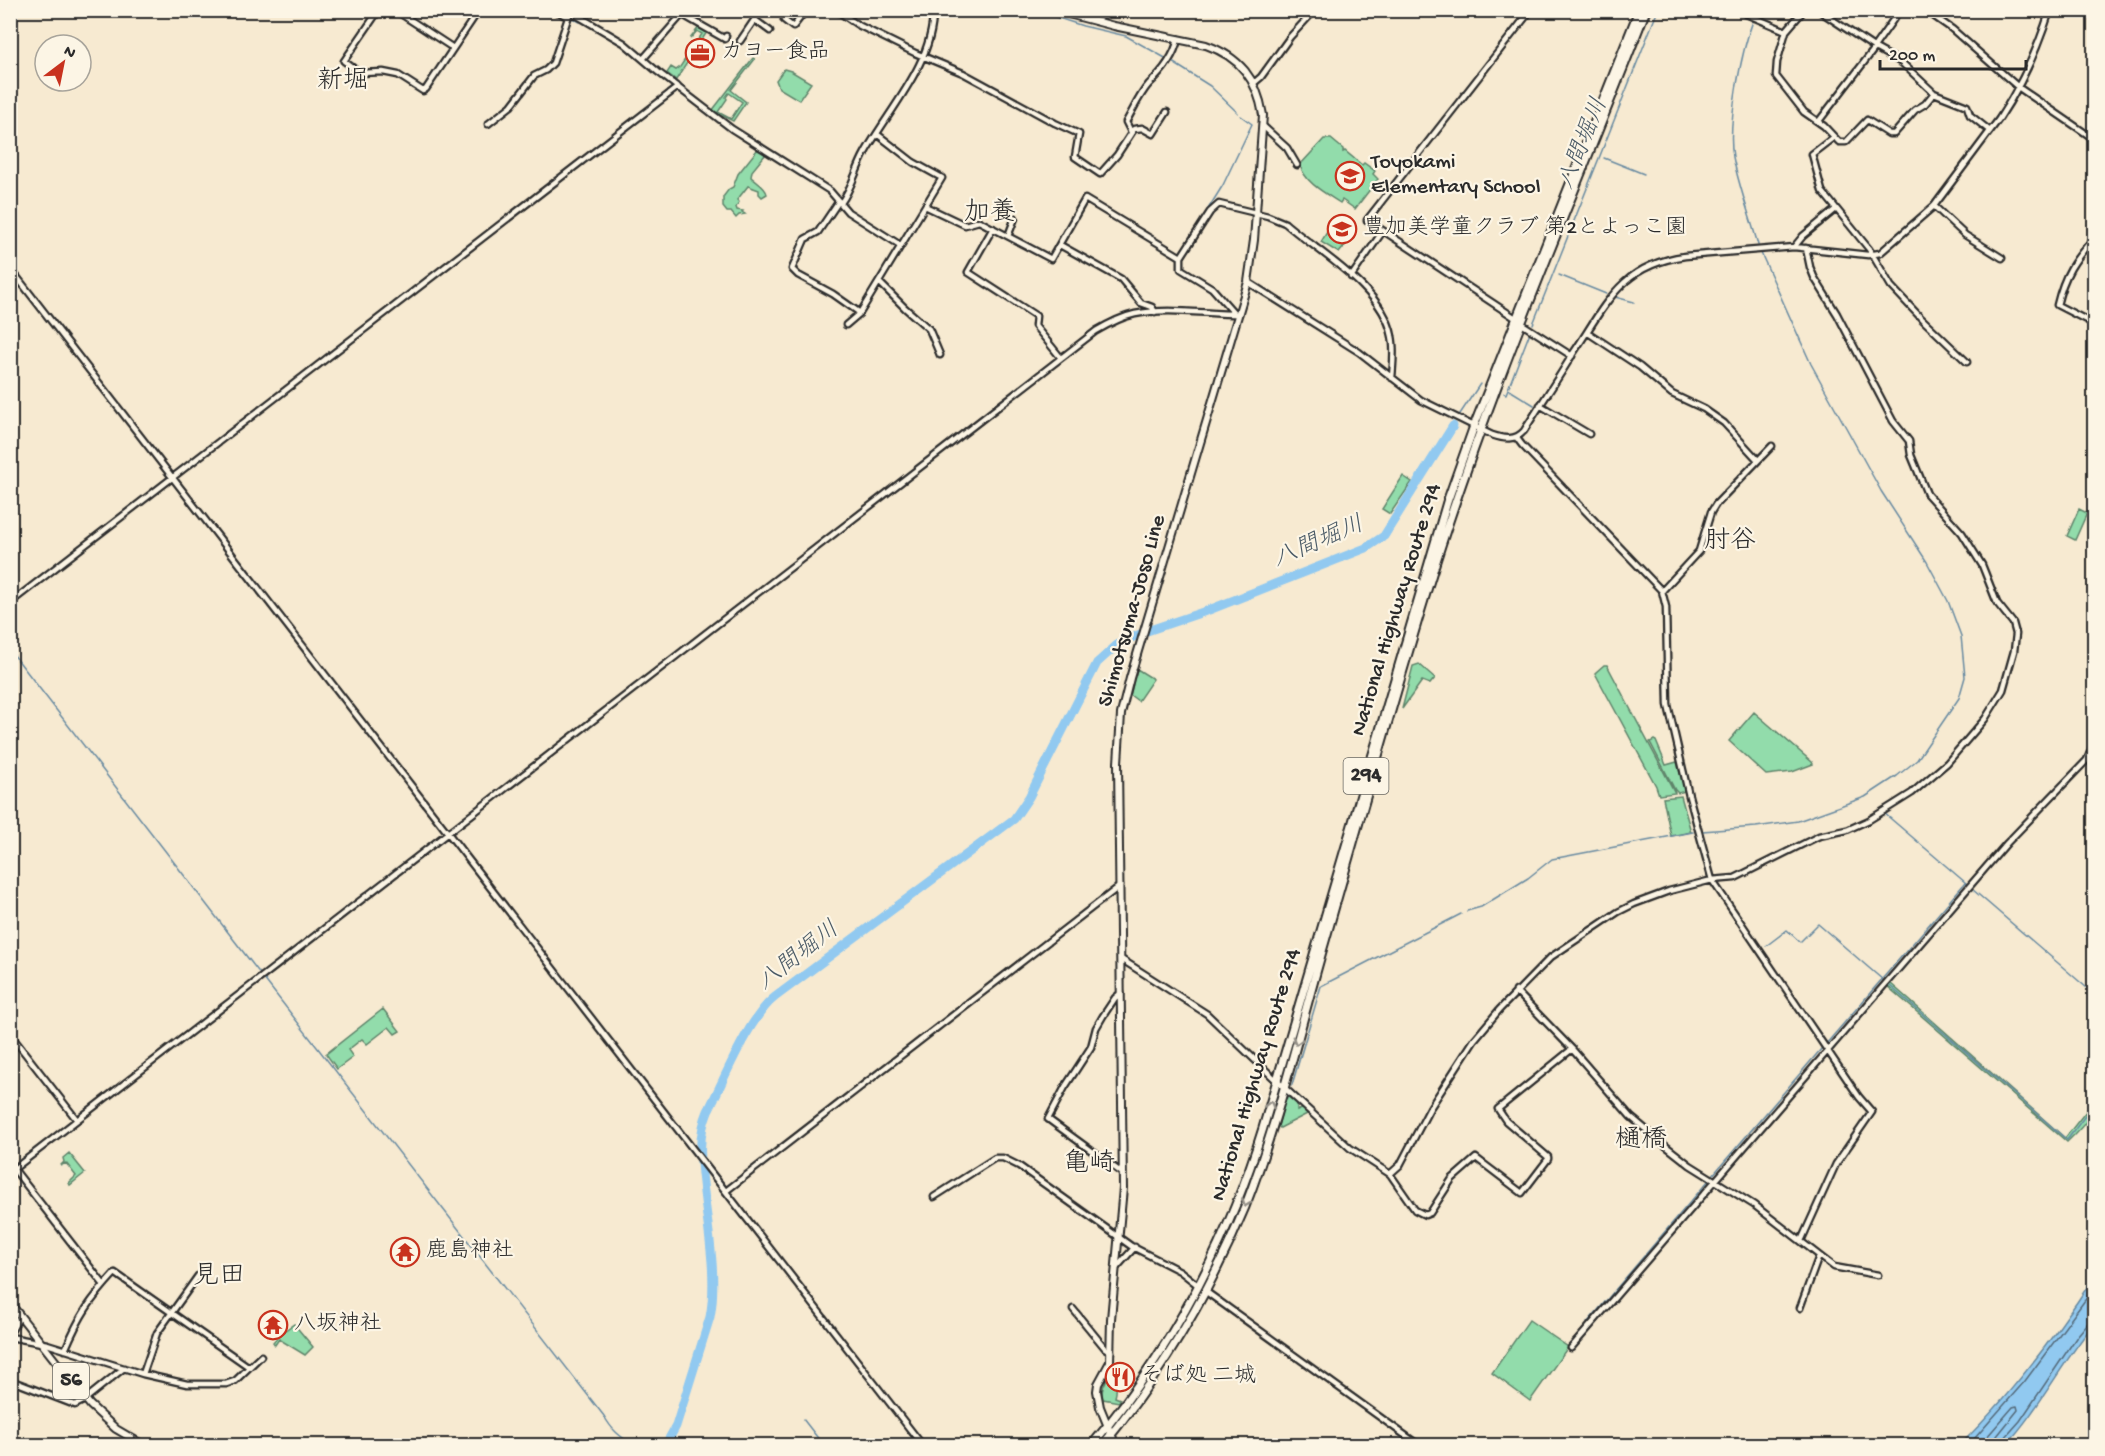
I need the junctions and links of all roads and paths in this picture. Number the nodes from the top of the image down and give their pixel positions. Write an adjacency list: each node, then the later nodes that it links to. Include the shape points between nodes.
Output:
1 (379, 10): 30 (street, via 344,61 360,73 398,75 425,91)
2 (395, 10): 30 (street)
3 (478, 10): 30 (street)
4 (545, 10): 22 (street)
5 (761, 10): 23 (street)
6 (789, 10): 7 (street, via 784,20 793,27)
7 (806, 10)
8 (836, 10): 31 (street)
9 (933, 10): 31 (street, via 932,30)
10 (1053, 10): 27 (main road, Shimotsuma-Joso Line)
11 (1315, 10): 33 (street)
12 (1531, 10): 54 (street, via 1367,220)
13 (1639, 10): 73 (highway, National Highway Route 294 / 294)
14 (1646, 10): 73 (highway, National Highway Route 294 / 294)
15 (1737, 10): 25 (street)
16 (1804, 10): 25 (street)
17 (1818, 10): 29 (street)
18 (1900, 10): 29 (street)
19 (1925, 10): 35 (street)
20 (2050, 10): 35 (street)
21 (685, 13): 26 (street, via 725,39); 32 (street)
22 (568, 14): 32 (street, via 620,40); 39 (street, via 553,63 534,76 511,106)
23 (755, 20): 24 (street); 28 (street)
24 (770, 31)
25 (1786, 31): 38 (street, via 1777,62 1777,79 1804,112)
26 (726, 36)
27 (1178, 39): 33 (main road, Shimotsuma-Joso Line, via 1226,54); 42 (street, via 1159,76 1126,122)
28 (740, 41)
29 (1875, 47): 36 (street, via 1902,63); 38 (street)
30 (453, 48)
31 (922, 56): 42 (street, via 963,73 1079,134 1076,157 1100,174); 43 (street, via 906,90)
32 (643, 59): 34 (street)
33 (1254, 83): 40 (main road, Shimotsuma-Joso Line)
34 (678, 87): 47 (street, via 732,129 830,191); 88 (street)
35 (2018, 87): 41 (street); 45 (street)
36 (1934, 93): 41 (street, via 1966,106 1970,115); 44 (street, via 1891,135 1868,120 1842,144)
37 (1167, 112): 42 (street, via 1153,134 1139,128)
38 (1819, 121): 44 (street)
39 (488, 124)
40 (1263, 126): 46 (street, via 1287,148); 51 (main road, Shimotsuma-Joso Line)
41 (1990, 131): 49 (street)
42 (1131, 132)
43 (877, 134): 47 (street); 48 (street, via 913,162 942,178)
44 (1834, 137): 50 (street, via 1814,150 1812,156 1821,189)
45 (2094, 139)
46 (1297, 165)
47 (840, 202): 58 (street, via 848,212); 65 (street, via 818,232 805,239 792,267)
48 (925, 206): 53 (street, via 966,225 979,221); 58 (street)
49 (1934, 206): 61 (street, via 1886,250); 63 (street, via 1965,235)
50 (1836, 209): 59 (street); 61 (street)
51 (1256, 214): 62 (street, via 1216,205); 66 (street, via 1284,223); 69 (main road, Shimotsuma-Joso Line)
52 (1015, 218): 55 (street)
53 (993, 228): 55 (street); 79 (street, via 968,272 1036,316 1035,326)
54 (1383, 231): 66 (street); 73 (street)
55 (1008, 236): 57 (street, via 1051,259)
56 (2094, 238): 74 (street, via 2071,266 2057,305)
57 (1060, 244): 62 (street, via 1084,199); 70 (street, via 1121,279)
58 (900, 245): 68 (street)
59 (1794, 247): 60 (street); 76 (street, via 1685,256 1652,264 1615,291)
60 (1806, 248): 61 (street); 93 (street, via 1814,277 1893,421 1909,441 1927,494 1962,533 1984,570 1997,603 2011,619 2016,634 2014,651 2003,690 1985,719 1947,763 1912,793 1856,827 1819,836 1735,878)
61 (1872, 255): 80 (street, via 1891,286)
62 (1181, 257): 72 (street, via 1180,269 1212,288)
63 (2002, 258)
64 (10, 268): 88 (street)
65 (798, 275): 67 (street); 71 (street)
66 (1351, 278): 81 (street, via 1369,294 1387,321 1392,335)
67 (794, 281)
68 (879, 282): 71 (street); 77 (street, via 929,329)
69 (1248, 282): 72 (main road, Shimotsuma-Joso Line); 81 (street, via 1359,352)
70 (1155, 312): 72 (street); 79 (street, via 1134,314 1107,325)
71 (860, 314): 75 (street)
72 (1237, 314): 94 (main road, Shimotsuma-Joso Line, via 1123,704 1118,763)
73 (1519, 321): 78 (street); 83 (highway, National Highway Route 294 / 294)
74 (2094, 324)
75 (846, 325)
76 (1587, 332): 78 (street); 87 (street, via 1672,394 1718,418)
77 (940, 356)
78 (1572, 356): 82 (street)
79 (1061, 358): 92 (street)
80 (1967, 362)
81 (1392, 378): 83 (street, via 1421,400)
82 (1540, 405): 84 (street); 85 (street)
83 (1477, 428): 85 (street, via 1505,439); 101 (highway, National Highway Route 294 / 294, via 1440,525); 102 (highway, National Highway Route 294 / 294, one-way to 102)
84 (1589, 434)
85 (1516, 437): 89 (street)
86 (1772, 446): 87 (street)
87 (1757, 459): 89 (street, via 1716,504 1696,556)
88 (172, 477): 90 (street); 92 (street)
89 (1662, 591): 93 (street, via 1666,608 1668,705)
90 (10, 603)
91 (2094, 743): 99 (street, via 2087,760 2011,838)
92 (447, 833): 103 (street); 108 (street)
93 (1712, 880): 96 (street, via 1654,896 1618,912 1551,957); 99 (street)
94 (1120, 886): 95 (main road, Shimotsuma-Joso Line); 108 (street)
95 (1121, 959): 97 (main road, Shimotsuma-Joso Line); 101 (street, via 1207,1014)
96 (1516, 991): 100 (street); 106 (street, via 1474,1040 1430,1108 1400,1165)
97 (1121, 993): 105 (main road, Shimotsuma-Joso Line); 105 (street, via 1096,1028 1091,1047 1048,1119)
98 (10, 1034): 103 (street)
99 (1827, 1048): 107 (street); 111 (street, via 1872,1112 1836,1164)
100 (1572, 1049): 106 (street, via 1498,1109 1506,1121 1548,1157 1522,1193 1476,1158 1452,1179 1428,1215 1415,1210); 107 (street, via 1631,1117)
101 (1277, 1081): 102 (street); 118 (highway, National Highway Route 294 / 294, one-way to 101, via 1253,1161)
102 (1284, 1087): 106 (street, via 1350,1148); 118 (highway, National Highway Route 294 / 294, one-way to 118, via 1247,1200)
103 (77, 1120): 104 (street)
104 (12, 1168): 117 (street)
105 (1122, 1173): 110 (main road, Shimotsuma-Joso Line)
106 (1390, 1174)
107 (1714, 1180): 111 (street); 126 (street)
108 (726, 1191): 138 (street)
109 (934, 1197): 110 (street, via 991,1160 1003,1158)
110 (1119, 1237): 112 (street); 114 (main road, Shimotsuma-Joso Line)
111 (1801, 1241): 113 (street)
112 (1135, 1247): 114 (street); 118 (street, via 1180,1271)
113 (1820, 1256): 115 (street, via 1834,1267); 120 (street)
114 (1117, 1267): 128 (main road, Shimotsuma-Joso Line)
115 (1878, 1275)
116 (198, 1276): 122 (street)
117 (104, 1285): 122 (street, via 115,1273); 127 (street, via 79,1318)
118 (1202, 1289): 135 (highway, National Highway Route 294 / 294); 136 (highway, National Highway Route 294 / 294, via 1164,1359); 142 (street)
119 (10, 1303): 123 (main road, 56)
120 (1800, 1308)
121 (1073, 1309): 128 (street)
122 (171, 1313): 130 (street); 132 (street, via 158,1333)
123 (20, 1316): 124 (street); 125 (main road, 56)
124 (10, 1335): 125 (street)
125 (41, 1343): 127 (street); 134 (main road, 56)
126 (1571, 1348)
127 (65, 1350): 131 (street)
128 (1111, 1352): 135 (main road, Shimotsuma-Joso Line, via 1109,1367 1097,1391)
129 (261, 1356): 130 (street)
130 (249, 1367): 132 (street, via 226,1384 187,1384)
131 (124, 1368): 132 (street); 134 (street)
132 (143, 1374)
133 (10, 1380): 134 (street, via 71,1405)
134 (85, 1399): 137 (main road, 56, via 116,1429)
135 (1108, 1425): 136 (main road, Shimotsuma-Joso Line); 139 (highway, National Highway Route 294 / 294)
136 (1112, 1434): 140 (highway, National Highway Route 294 / 294); 141 (main road, Shimotsuma-Joso Line)
137 (145, 1446)
138 (923, 1446)
139 (1091, 1446)
140 (1102, 1446)
141 (1116, 1446)
142 (1420, 1446)

